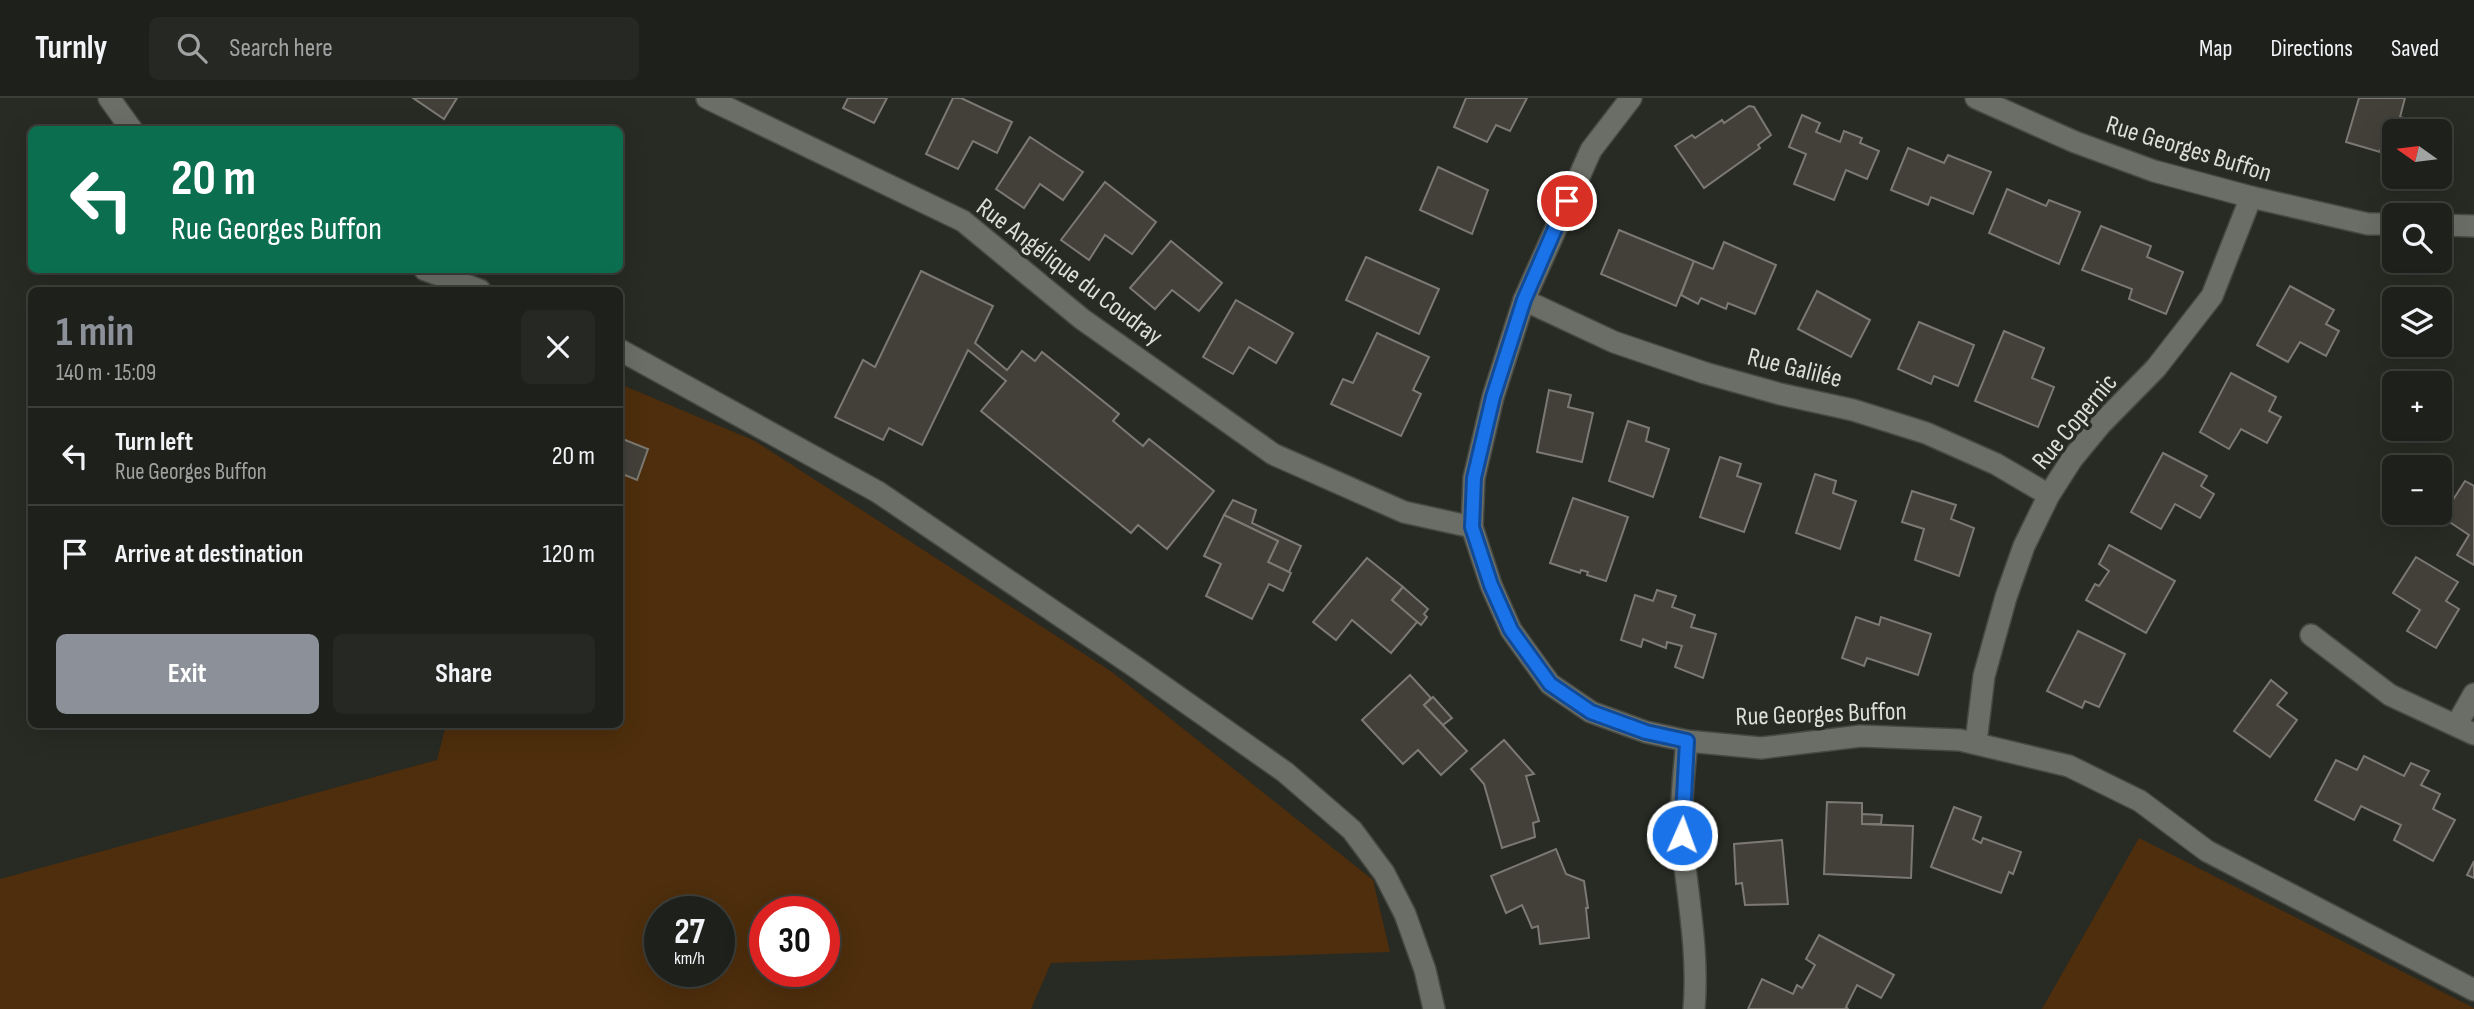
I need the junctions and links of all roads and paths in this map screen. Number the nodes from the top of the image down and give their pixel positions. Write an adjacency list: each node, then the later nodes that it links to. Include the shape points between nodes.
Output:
1 (109, 98): 5 (street)
2 (707, 98): 15 (street, Rue Angélique du Coudray, via 963,222 1082,319 1273,454 1404,512)
3 (1631, 98): 12 (street, Rue Georges Buffon, via 1591,150)
4 (1976, 98): 6 (street, Rue Georges Buffon, via 2154,171)
5 (129, 126)
6 (2251, 197): 7 (street, Rue Georges Buffon); 14 (street, Rue Copernic, via 2212,296 2156,368 2072,459)
7 (2382, 224)
8 (2452, 225): 9 (street)
9 (2474, 226)
10 (433, 273): 11 (street)
11 (472, 287)
12 (1524, 300): 14 (street, Rue Galilée, via 1614,342 1705,373 1926,433 1996,464); 15 (street, Rue Georges Buffon, via 1493,397 1474,478)
13 (623, 352): 22 (street, via 878,492 1285,772 1352,830 1384,873 1405,914)
14 (2049, 495): 20 (street, Rue Copernic, via 2006,597 1984,676)
15 (1472, 527): 19 (street, Rue Georges Buffon, via 1511,630 1550,684 1591,712)
16 (2311, 635): 18 (street, via 2390,695)
17 (2474, 694): 18 (street)
18 (2466, 729)
19 (1687, 741): 20 (street, Rue Georges Buffon, via 1761,748 1861,736); 23 (street, via 1682,835 1695,951)
20 (1976, 742): 21 (street, Rue Georges Buffon, via 2069,766 2140,801 2207,851)
21 (2474, 990)
22 (1434, 1009)
23 (1694, 1009)

